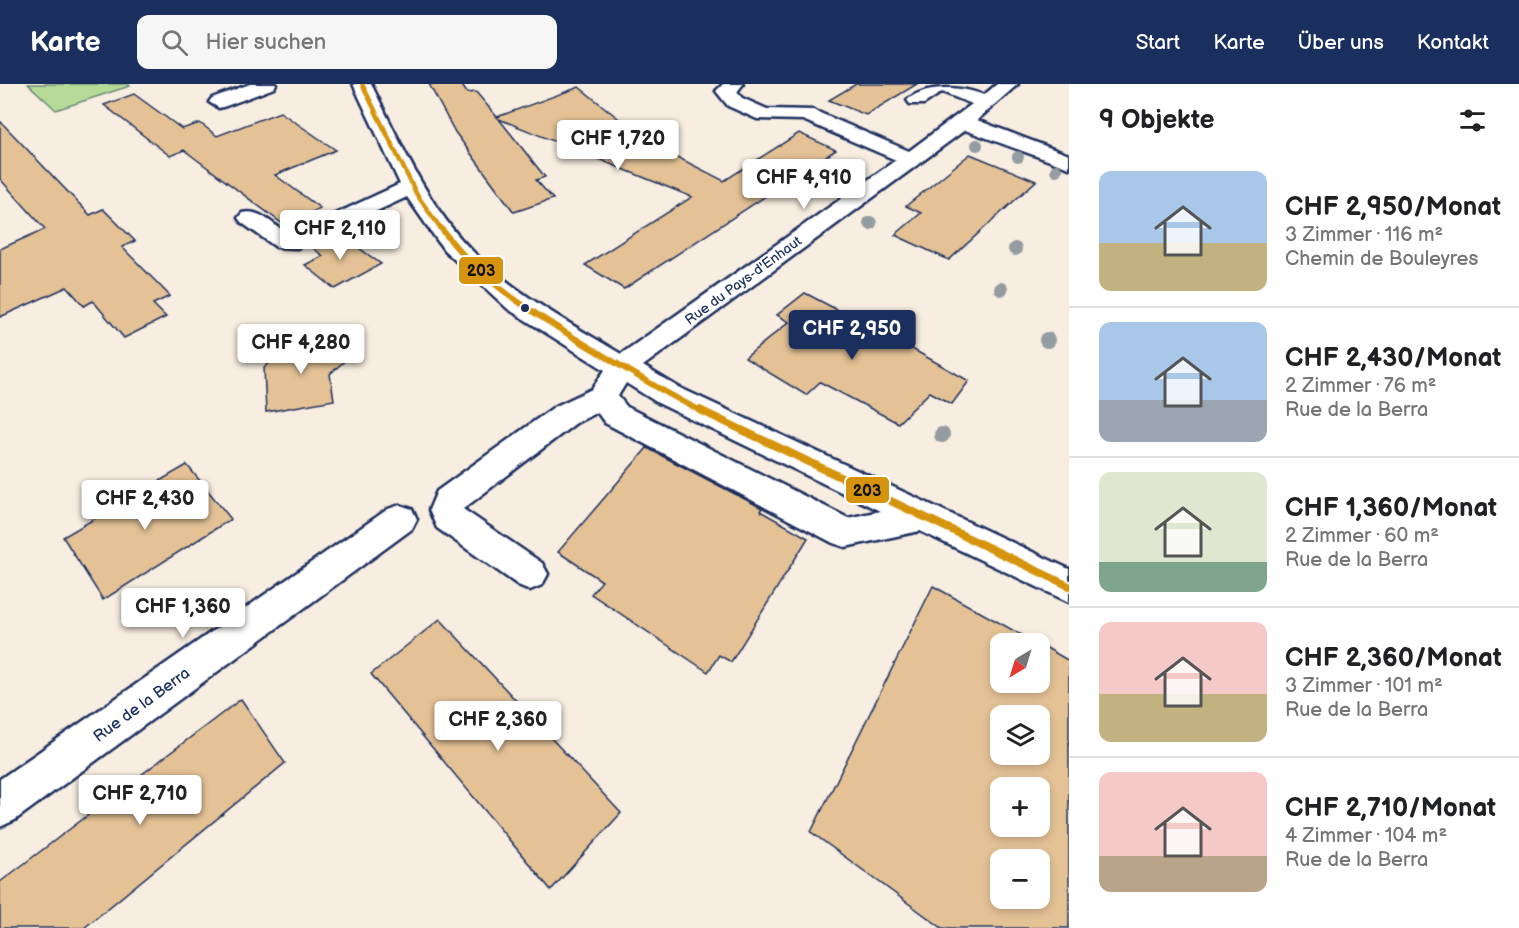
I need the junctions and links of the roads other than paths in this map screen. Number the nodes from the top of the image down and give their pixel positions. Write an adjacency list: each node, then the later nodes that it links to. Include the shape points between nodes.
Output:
1 (267, 84): 6 (street)
2 (362, 84): 11 (street)
3 (734, 84): 9 (street, via 726,91 735,102 764,115 806,114)
4 (1009, 84): 7 (street, Rue du Pays-d'Enhaut)
5 (917, 100): 7 (street, via 940,85)
6 (219, 102)
7 (984, 102): 8 (street, Rue du Pays-d'Enhaut)
8 (963, 122): 9 (street, Rue du Pays-d'Enhaut); 10 (street)
9 (911, 159): 13 (street, Rue du Pays-d'Enhaut)
10 (1069, 162)
11 (413, 186): 12 (street, via 297,241 285,242); 13 (street, via 453,245 490,281 517,303)
12 (250, 218)
13 (621, 368): 14 (street); 15 (street)
14 (602, 397): 15 (street, via 616,415 845,533); 17 (street, via 565,415 449,501 449,518)
15 (920, 517): 18 (street)
16 (400, 519): 19 (street, Rue de la Berra)
17 (530, 574)
18 (1069, 586)
19 (0, 805)

